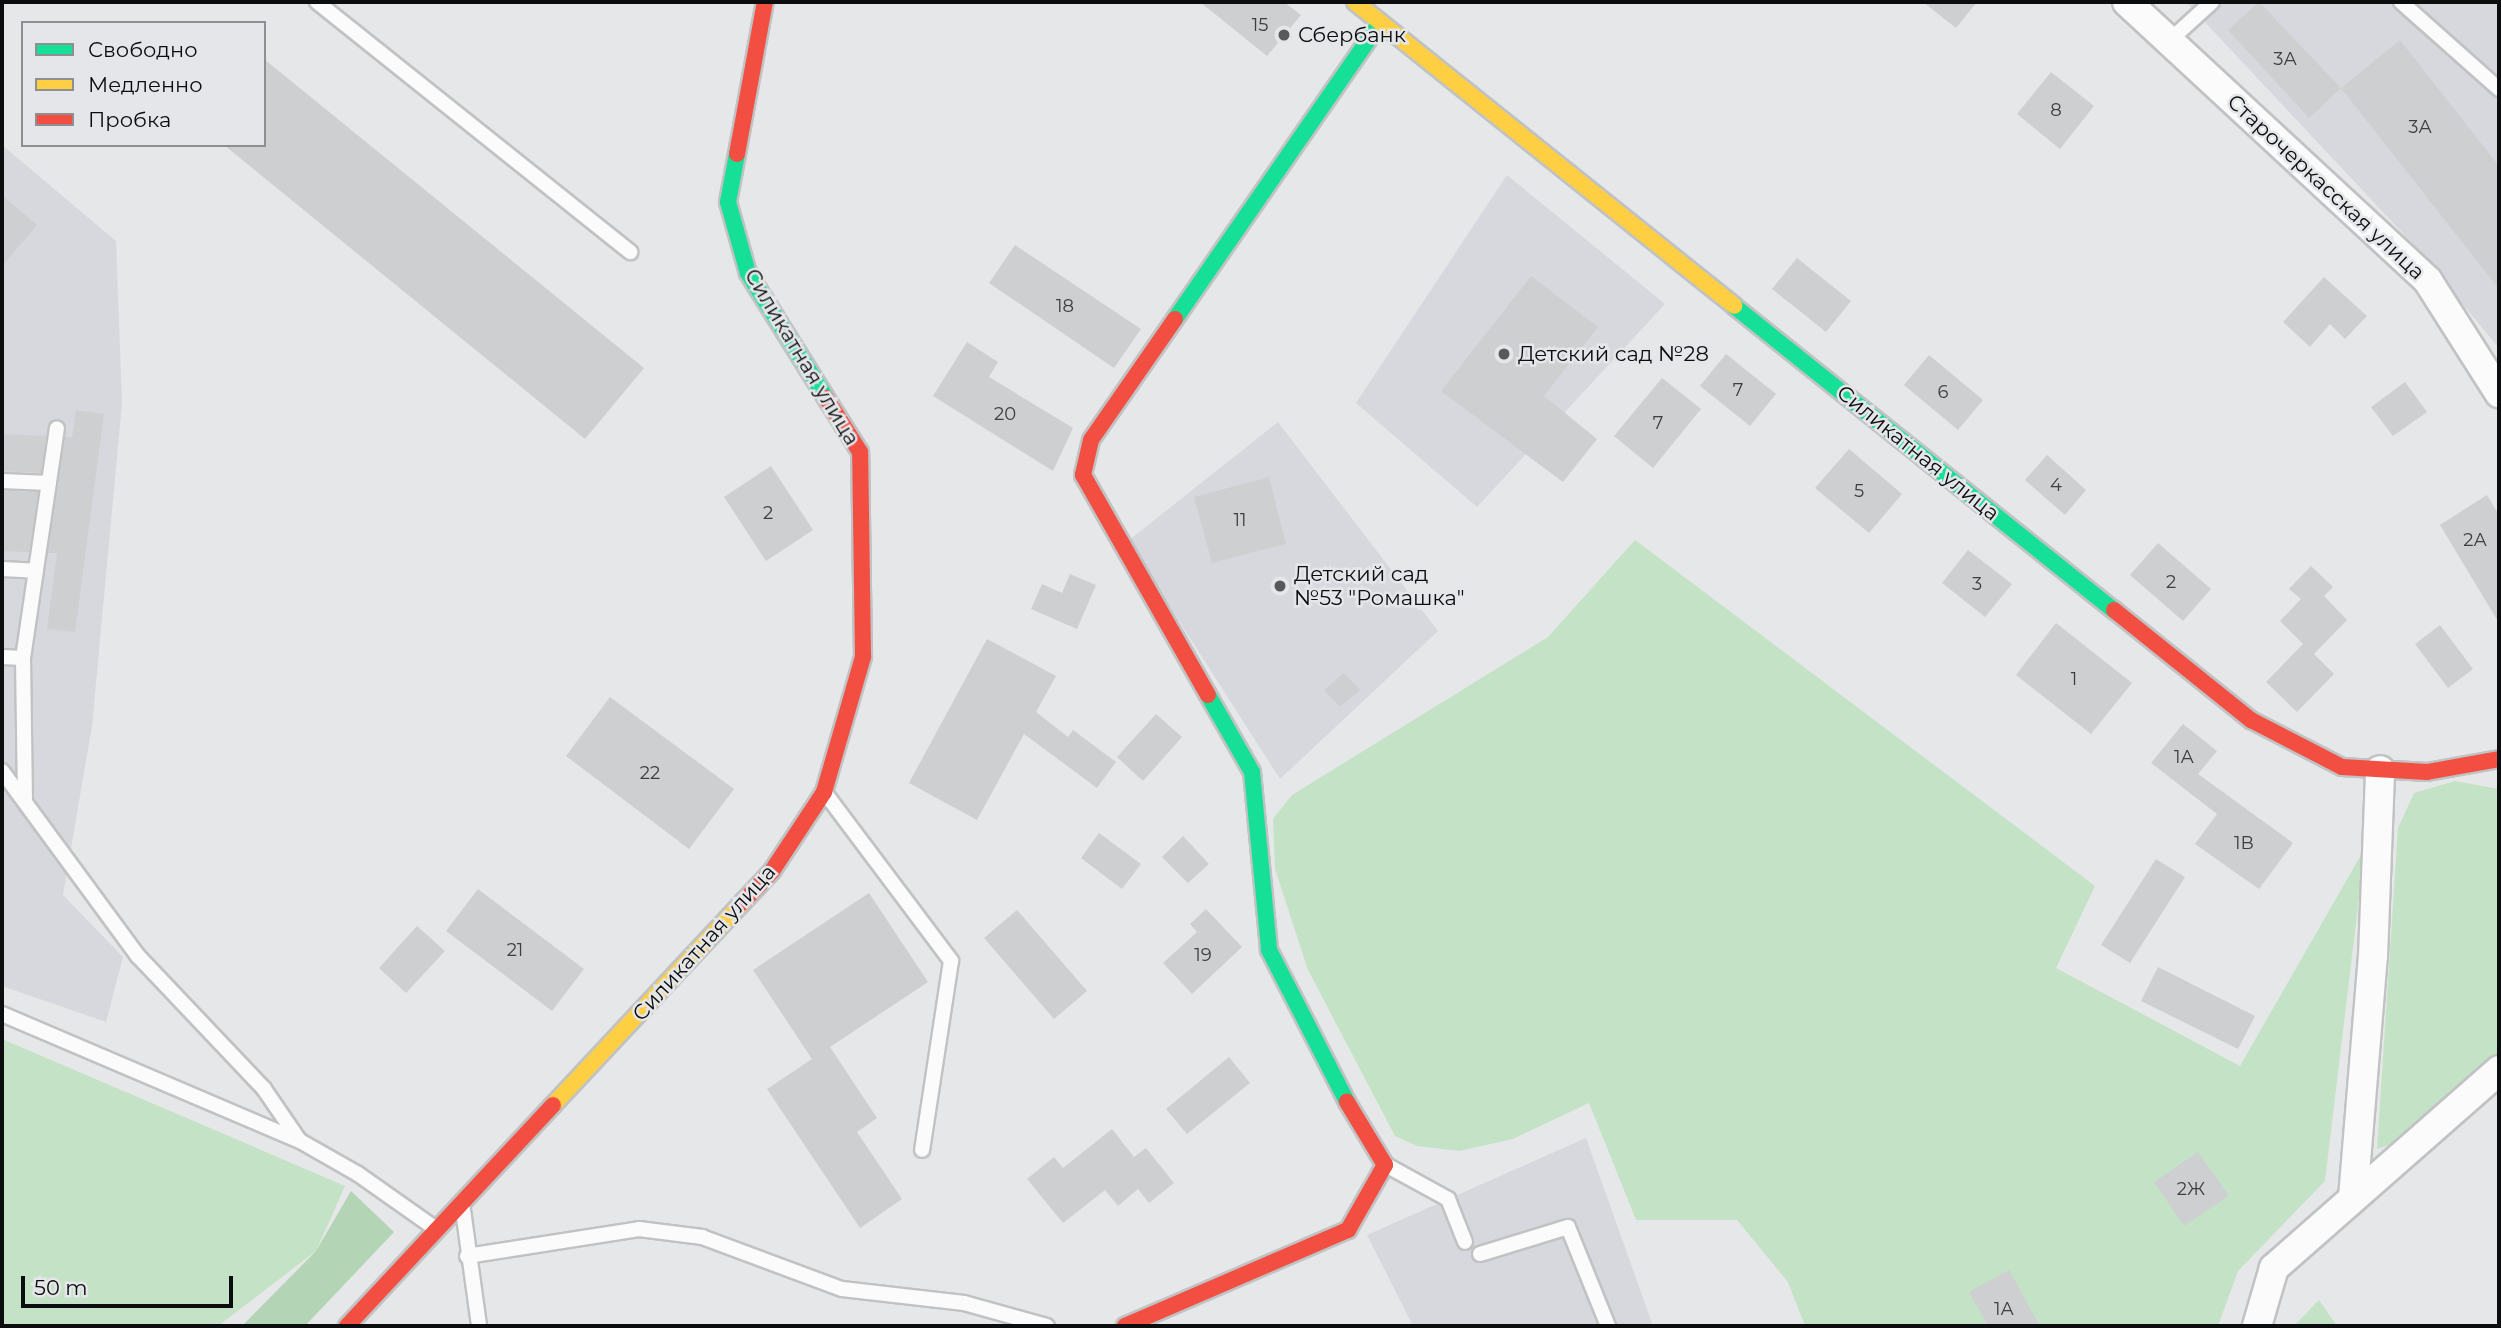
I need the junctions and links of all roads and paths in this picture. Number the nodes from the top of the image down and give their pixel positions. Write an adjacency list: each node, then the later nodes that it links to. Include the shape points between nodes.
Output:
1 (317, 2): 10 (lane)
2 (765, 2): 22 (street, Силикатная улица, via 728,202 748,273 860,452 863,657)
3 (1354, 2): 7 (street, Силикатная улица)
4 (2127, 2): 8 (street, Старочеркасская улица)
5 (2212, 2): 8 (lane)
6 (2401, 2): 9 (lane)
7 (1381, 23): 20 (street, Силикатная улица, via 2251,720 2342,767); 28 (street, via 1091,440 1083,475 1252,772 1269,950 1317,1052)
8 (2169, 41): 11 (street, Старочеркасская улица, via 2428,281)
9 (2499, 89)
10 (630, 252)
11 (2499, 393)
12 (57, 428): 14 (lane)
13 (2, 481): 14 (lane)
14 (49, 483): 16 (lane)
15 (2, 569): 16 (lane)
16 (36, 571): 18 (lane)
17 (2, 657): 18 (lane)
18 (23, 658): 23 (lane)
19 (2499, 759): 20 (street, Силикатная улица, via 2489,765 2427,772)
20 (2380, 770): 29 (street, via 2373,956)
21 (2, 771): 23 (lane)
22 (824, 792): 27 (lane, via 951,961); 30 (street, Силикатная улица, via 772,871)
23 (26, 803): 26 (lane, via 138,956 264,1089)
24 (2, 1014): 26 (lane)
25 (2499, 1070): 29 (street)
26 (300, 1141): 31 (lane, via 358,1174)
27 (922, 1150)
28 (1385, 1165): 32 (lane, via 1448,1199); 38 (street, via 1348,1230)
29 (2353, 1198): 40 (street, via 2274,1268)
30 (463, 1202): 31 (street, Силикатная улица); 34 (lane)
31 (437, 1230): 35 (street, Силикатная улица)
32 (1465, 1242)
33 (1480, 1254): 39 (lane, via 1567,1227)
34 (467, 1256): 36 (lane); 37 (lane, via 652,1231 702,1237 842,1289 964,1303)
35 (347, 1326)
36 (479, 1326)
37 (1047, 1326)
38 (1125, 1326)
39 (1608, 1326)
40 (2257, 1326)

